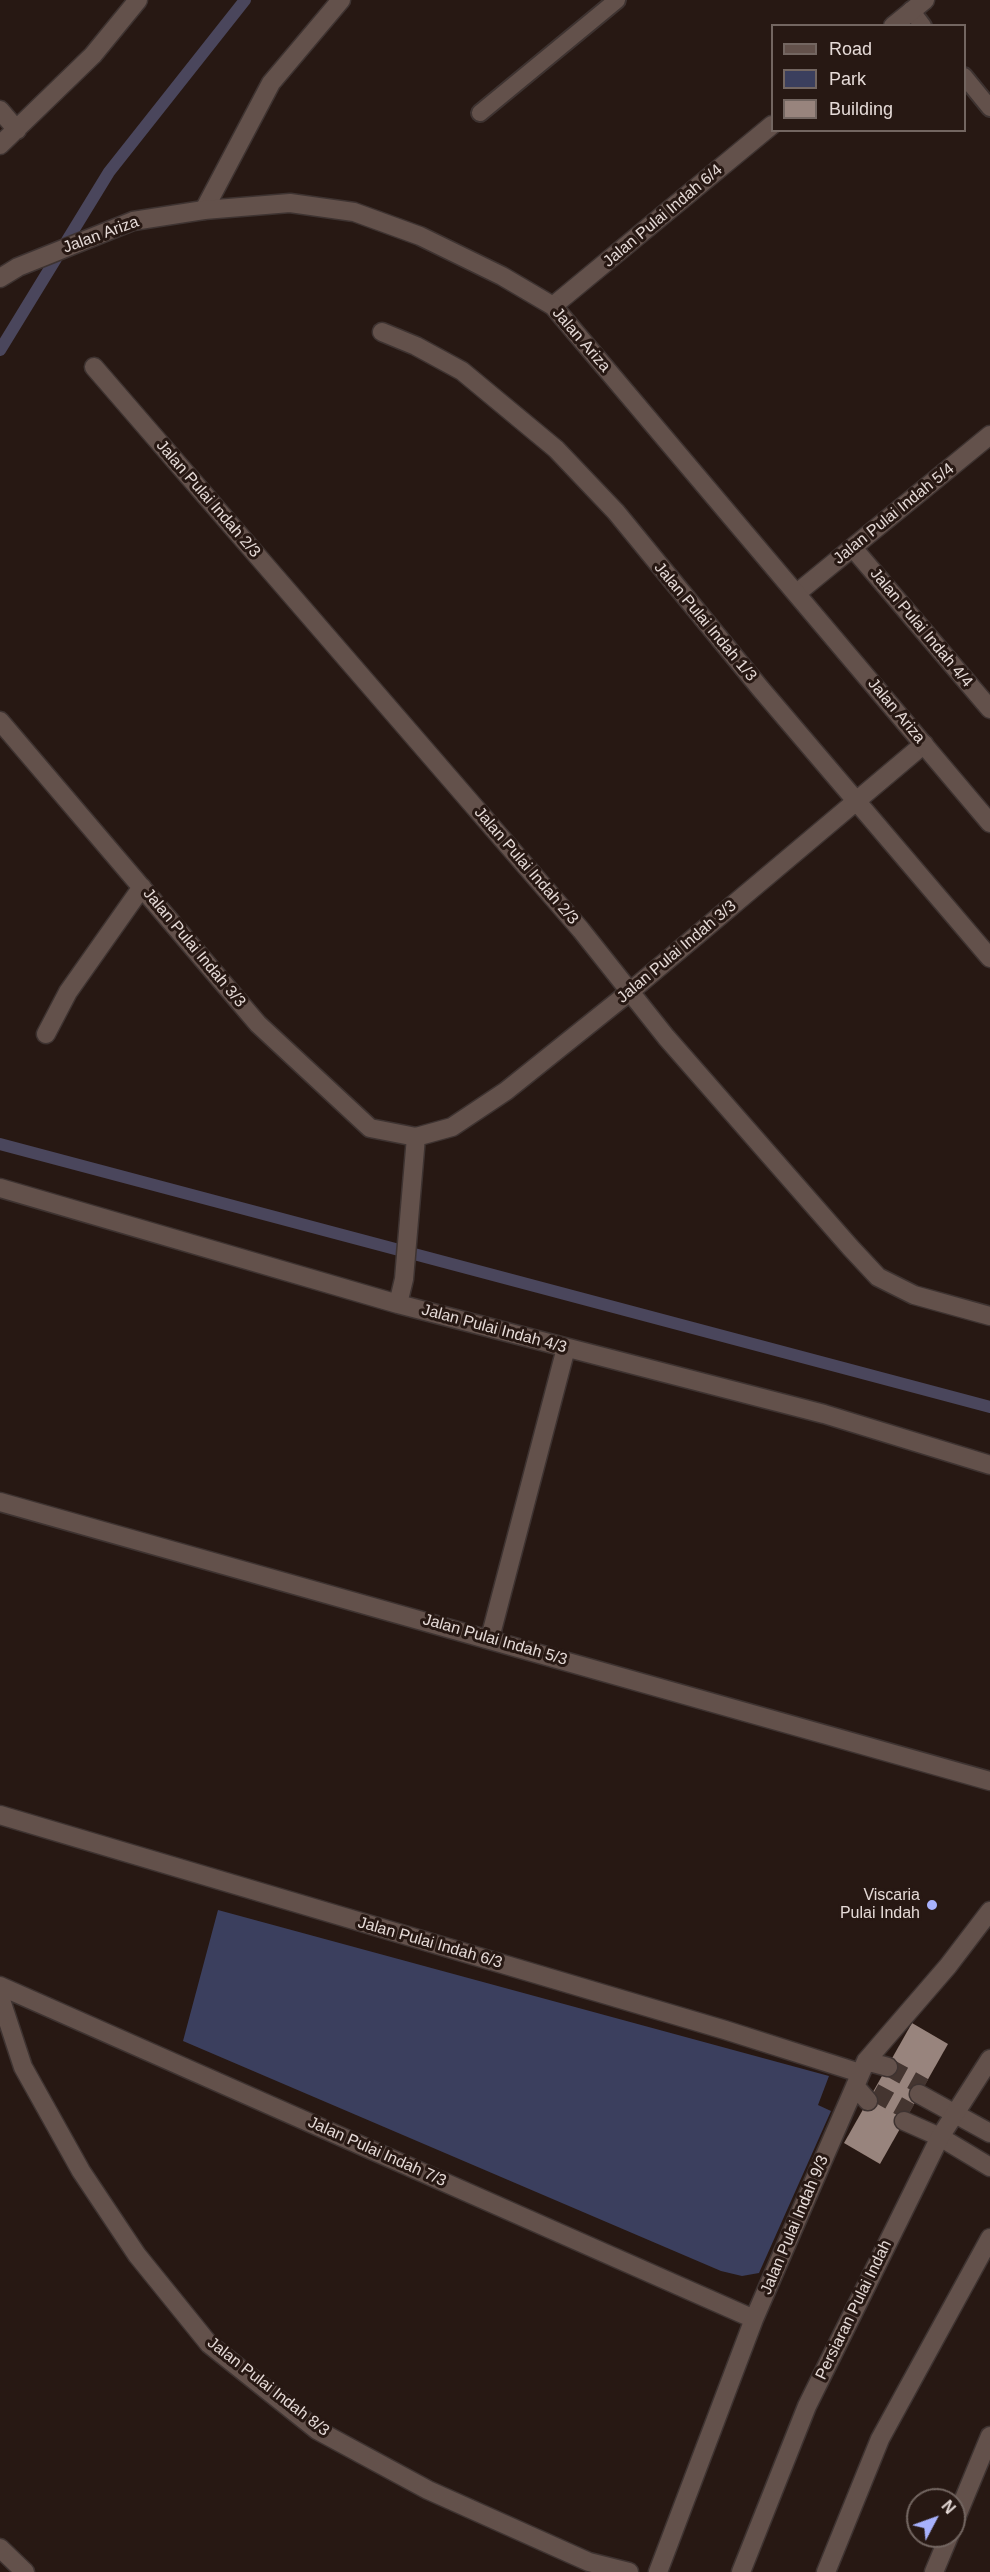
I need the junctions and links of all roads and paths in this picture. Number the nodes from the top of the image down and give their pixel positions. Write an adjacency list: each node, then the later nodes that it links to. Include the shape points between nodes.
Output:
1 (138, 0): 12 (street, via 93,56)
2 (340, 0): 14 (street, via 271,83)
3 (617, 0): 10 (lane)
4 (918, 5): 5 (street); 6 (lane)
5 (895, 24)
6 (923, 24)
7 (966, 78): 8 (lane)
8 (990, 108)
9 (0, 110): 12 (street)
10 (480, 113)
11 (771, 126): 16 (street, Jalan Pulai Indah 6/4)
12 (17, 130): 13 (street)
13 (0, 145)
14 (204, 210): 15 (street, Jalan Ariza, via 133,221 18,267); 16 (street, Jalan Ariza, via 290,203 354,212 420,236)
15 (0, 279)
16 (553, 306): 21 (street, Jalan Ariza)
17 (382, 332): 25 (street, Jalan Pulai Indah 1/3, via 462,371 556,449 616,512)
18 (94, 367): 29 (street, Jalan Pulai Indah 2/3)
19 (990, 437): 20 (street, Jalan Pulai Indah 5/4)
20 (853, 548): 21 (street, Jalan Pulai Indah 5/4); 22 (street, Jalan Pulai Indah 4/4)
21 (797, 592): 24 (street, Jalan Ariza)
22 (990, 709)
23 (0, 721): 27 (street, Jalan Pulai Indah 3/3)
24 (924, 744): 25 (street, Jalan Pulai Indah 3/3); 26 (street, Jalan Ariza)
25 (856, 802): 28 (street, Jalan Pulai Indah 1/3); 29 (street, Jalan Pulai Indah 3/3)
26 (990, 823)
27 (142, 887): 30 (street, via 68,992); 31 (street, Jalan Pulai Indah 3/3, via 258,1024 370,1128)
28 (990, 958)
29 (632, 990): 31 (street, Jalan Pulai Indah 3/3, via 507,1092 452,1127); 34 (street, Jalan Pulai Indah 2/3, via 666,1037 878,1277 914,1295)
30 (46, 1034)
31 (416, 1137): 33 (street)
32 (0, 1188): 33 (street, Jalan Pulai Indah 4/3)
33 (399, 1298): 35 (street, Jalan Pulai Indah 4/3)
34 (990, 1316)
35 (566, 1347): 36 (street, Jalan Pulai Indah 4/3, via 824,1414); 38 (street)
36 (990, 1465)
37 (0, 1502): 38 (street, Jalan Pulai Indah 5/3)
38 (490, 1638): 39 (street, Jalan Pulai Indah 5/3)
39 (990, 1781)
40 (0, 1815): 46 (street, Jalan Pulai Indah 6/3)
41 (990, 1911): 46 (street, Jalan Pulai Indah 9/3)
42 (0, 1986): 55 (street, Jalan Pulai Indah 7/3)
43 (0, 1997): 61 (street, Jalan Pulai Indah 8/3, via 23,2067 81,2171 137,2255 209,2344 317,2430 418,2485 589,2562)
44 (990, 2060): 49 (street, Persiaran Pulai Indah)
45 (886, 2071): 46 (street)
46 (861, 2073): 48 (street); 55 (street, Jalan Pulai Indah 9/3)
47 (922, 2091): 49 (street)
48 (871, 2097)
49 (948, 2108): 51 (street); 52 (street, Persiaran Pulai Indah)
50 (907, 2116): 52 (street)
51 (990, 2133)
52 (936, 2135): 53 (street); 63 (street, Persiaran Pulai Indah, via 807,2406)
53 (990, 2167)
54 (990, 2238): 64 (street, via 880,2439)
55 (754, 2319): 62 (street, Jalan Pulai Indah 9/3)
56 (990, 2436): 57 (street)
57 (966, 2494)
58 (0, 2548): 60 (street)
59 (943, 2548): 65 (street)
60 (25, 2572)
61 (629, 2572)
62 (658, 2572)
63 (741, 2572)
64 (826, 2572)
65 (933, 2572)

